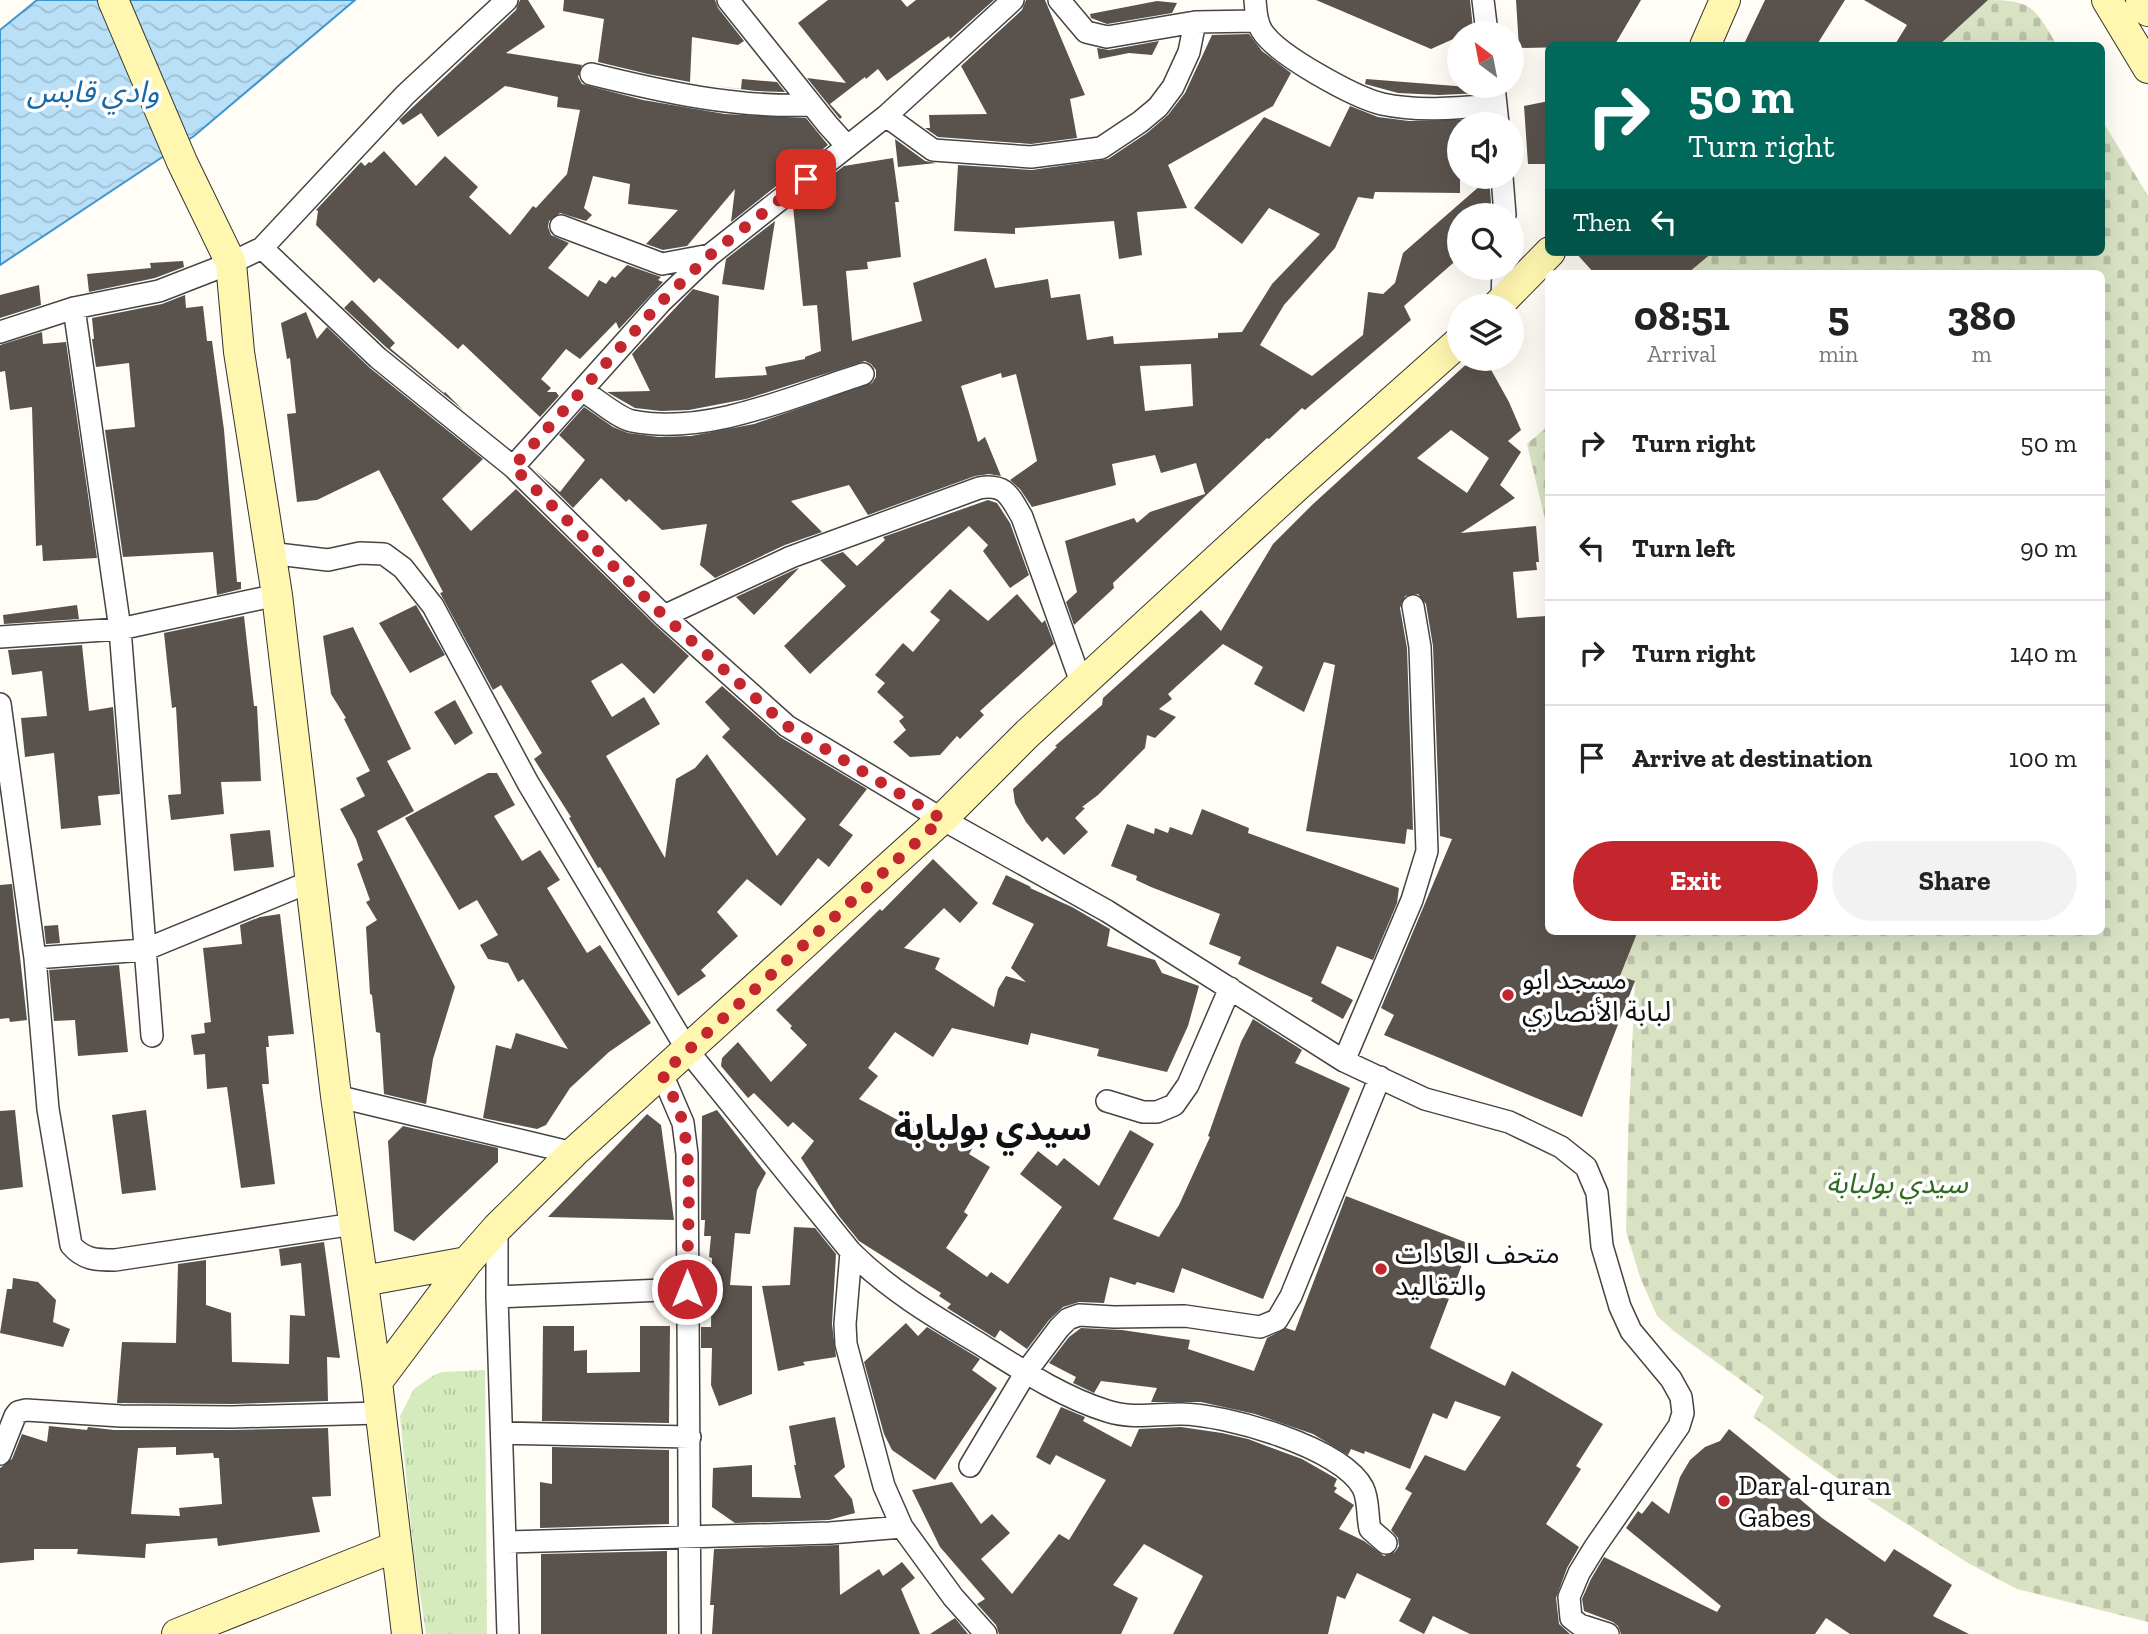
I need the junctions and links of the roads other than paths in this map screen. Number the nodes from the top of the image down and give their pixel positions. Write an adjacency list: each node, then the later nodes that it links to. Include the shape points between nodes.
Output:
1 (113, 0): 25 (street)
2 (508, 0): 22 (street, via 405,95)
3 (728, 0): 17 (street)
4 (1013, 0): 19 (street)
5 (1059, 0): 13 (street, via 1086,32 1096,36 1116,37)
6 (1483, 0): 12 (street)
7 (1725, 0): 14 (street)
8 (2107, 0): 15 (street)
9 (2141, 0): 11 (street)
10 (1256, 10): 13 (street); 18 (street, via 1263,33 1276,47 1381,104)
11 (2148, 11)
12 (1486, 21)
13 (1195, 22): 19 (street, via 1189,52 1173,87 1158,107 1101,148 1031,157 933,150)
14 (1707, 42)
15 (2148, 68)
16 (590, 74): 17 (street, via 718,101)
17 (811, 105): 20 (street)
18 (1496, 105)
19 (886, 116): 20 (street)
20 (847, 146): 23 (street)
21 (561, 226): 23 (street, via 662,264)
22 (262, 248): 25 (street); 32 (street, via 378,358)
23 (710, 255): 31 (street)
24 (1546, 256): 26 (street)
25 (231, 263): 27 (street, via 159,291); 33 (street, via 239,352)
26 (1509, 294)
27 (75, 308): 28 (street); 37 (street)
28 (0, 332)
29 (1447, 353): 39 (street)
30 (863, 374): 31 (street, via 736,415 666,424 630,421)
31 (582, 390): 32 (street)
32 (513, 467): 36 (street)
33 (269, 553): 34 (street); 47 (street, via 328,560 360,553 384,554 403,568 433,606 528,783)
34 (276, 594): 37 (street); 42 (street)
35 (1413, 606): 48 (street, via 1420,648 1427,851 1412,900)
36 (664, 616): 39 (street, via 791,557 990,486 1007,494 1022,517); 41 (street, via 787,726)
37 (120, 629): 38 (street); 43 (street)
38 (0, 637)
39 (1082, 685): 41 (street)
40 (0, 704): 44 (street)
41 (942, 819): 45 (street, via 1107,911); 47 (street)
42 (312, 881): 43 (street); 51 (street)
43 (144, 950): 44 (street); 46 (street)
44 (35, 958): 54 (street, via 48,1109 66,1228 80,1255 115,1260)
45 (1230, 988): 48 (street); 52 (street, via 1188,1085 1174,1105 1143,1112)
46 (152, 1036)
47 (688, 1051): 49 (street); 56 (street)
48 (1344, 1061): 50 (street)
49 (662, 1074): 53 (street); 59 (street, via 683,1123 687,1154)
50 (1380, 1077): 61 (street, via 1291,1296 1277,1320 1260,1327 1185,1316 1079,1315 1059,1328); 78 (street, via 1425,1099 1509,1122 1561,1147 1586,1167 1597,1193 1602,1246 1620,1307 1631,1331 1681,1397 1679,1426 1595,1547 1569,1597 1570,1618)
51 (336, 1096): 53 (street); 54 (street)
52 (1107, 1101)
53 (573, 1153): 55 (street)
54 (354, 1224): 58 (street)
55 (497, 1228): 57 (street); 60 (street)
56 (851, 1252): 61 (street, via 905,1297); 68 (street, via 846,1344 884,1486)
57 (467, 1262): 58 (street); 62 (street)
58 (363, 1281): 62 (street)
59 (687, 1289): 60 (street); 65 (street)
60 (496, 1297): 64 (street)
61 (1026, 1373): 67 (street); 71 (street, via 1108,1411 1141,1417 1210,1416 1241,1422 1306,1446 1353,1475 1363,1489 1370,1529)
62 (377, 1382): 63 (street)
63 (379, 1413): 66 (street, via 232,1417 26,1410 15,1416); 72 (street)
64 (502, 1433): 65 (street); 70 (street)
65 (690, 1437): 69 (street)
66 (0, 1454)
67 (970, 1466)
68 (902, 1527): 69 (street); 77 (street)
69 (690, 1536): 70 (street); 76 (street)
70 (506, 1542): 75 (street)
71 (1386, 1543)
72 (395, 1547): 73 (street); 74 (street)
73 (177, 1634)
74 (407, 1634)
75 (508, 1634)
76 (690, 1634)
77 (986, 1634)
78 (1608, 1634)

